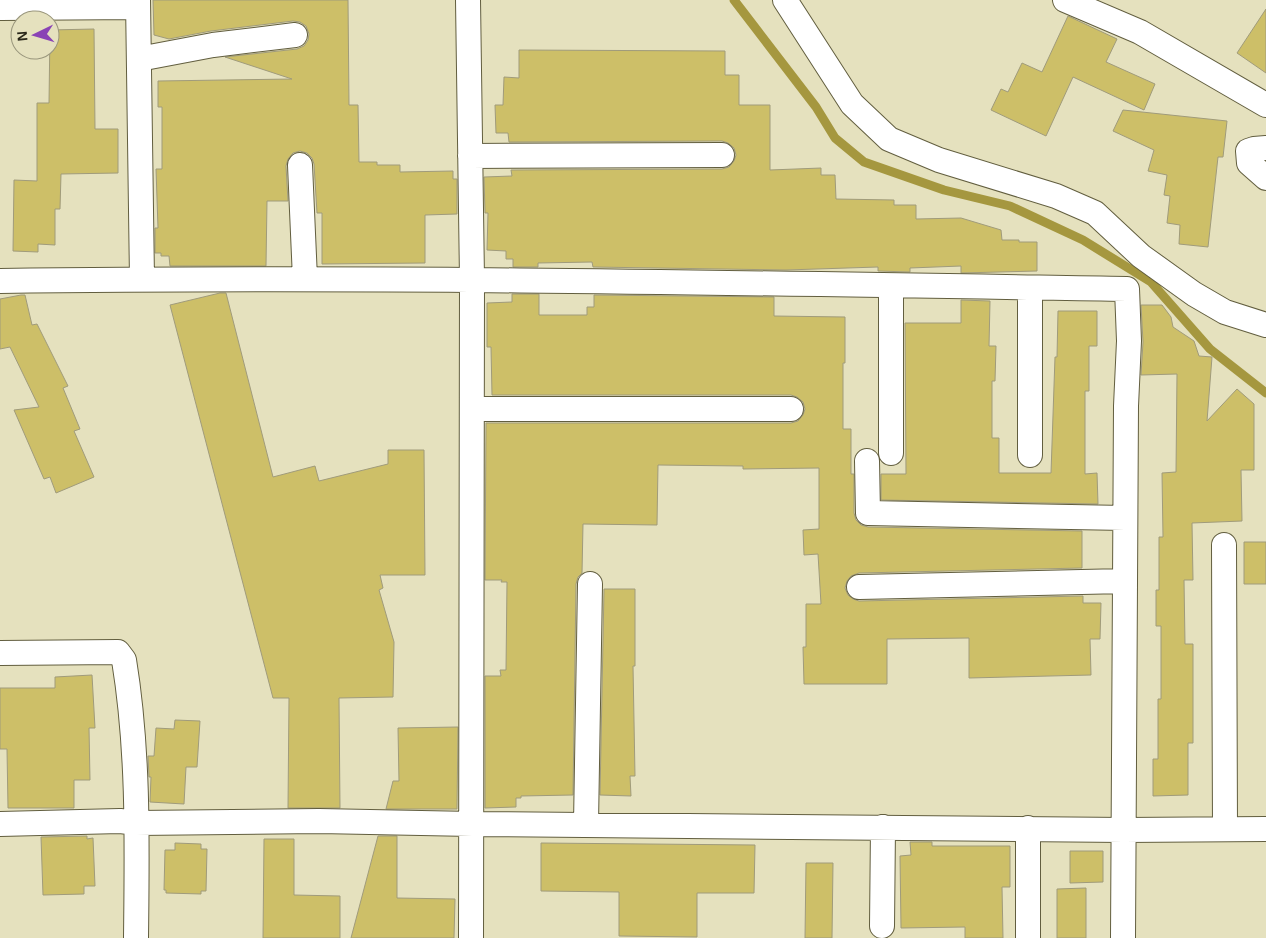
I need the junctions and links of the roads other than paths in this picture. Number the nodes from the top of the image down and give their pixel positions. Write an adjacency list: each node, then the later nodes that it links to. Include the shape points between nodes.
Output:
1 (468, 0): 11 (street)
2 (785, 0): 14 (street, via 852,104 889,139 939,160 1056,196 1096,213)
3 (1065, 0): 8 (street, via 1140,32)
4 (138, 4): 5 (street); 7 (street)
5 (0, 8)
6 (296, 35): 7 (street, via 214,45)
7 (139, 59): 15 (street)
8 (1266, 105)
9 (1266, 148): 13 (street, via 1248,152 1249,163)
10 (722, 155): 11 (street)
11 (470, 156): 17 (street)
12 (300, 165): 16 (street)
13 (1266, 178)
14 (1141, 256): 21 (street); 22 (street, via 1225,312)
15 (142, 279): 16 (street); 18 (street)
16 (305, 279): 17 (street)
17 (472, 279): 19 (street); 23 (street)
18 (0, 281)
19 (891, 286): 20 (street); 25 (street)
20 (1030, 288): 21 (street); 26 (street)
21 (1127, 289): 28 (street)
22 (1266, 325)
23 (472, 409): 24 (street); 36 (street)
24 (791, 409)
25 (891, 453)
26 (1030, 455)
27 (867, 461): 28 (street, via 868,513)
28 (1126, 518): 30 (street)
29 (1224, 545): 40 (street)
30 (1125, 581): 32 (street); 42 (street)
31 (590, 584): 37 (street)
32 (859, 586)
33 (0, 653): 34 (street, via 118,652 124,660 133,724)
34 (137, 823): 35 (street, via 120,820); 36 (street, via 320,821); 44 (street)
35 (0, 824)
36 (472, 824): 37 (street); 45 (street)
37 (586, 824): 38 (street)
38 (883, 827): 39 (street); 43 (street)
39 (1028, 828): 42 (street); 46 (street)
40 (1225, 829): 41 (street); 42 (street)
41 (1266, 829)
42 (1124, 830): 47 (street)
43 (882, 926)
44 (136, 938)
45 (471, 938)
46 (1028, 938)
47 (1123, 938)

